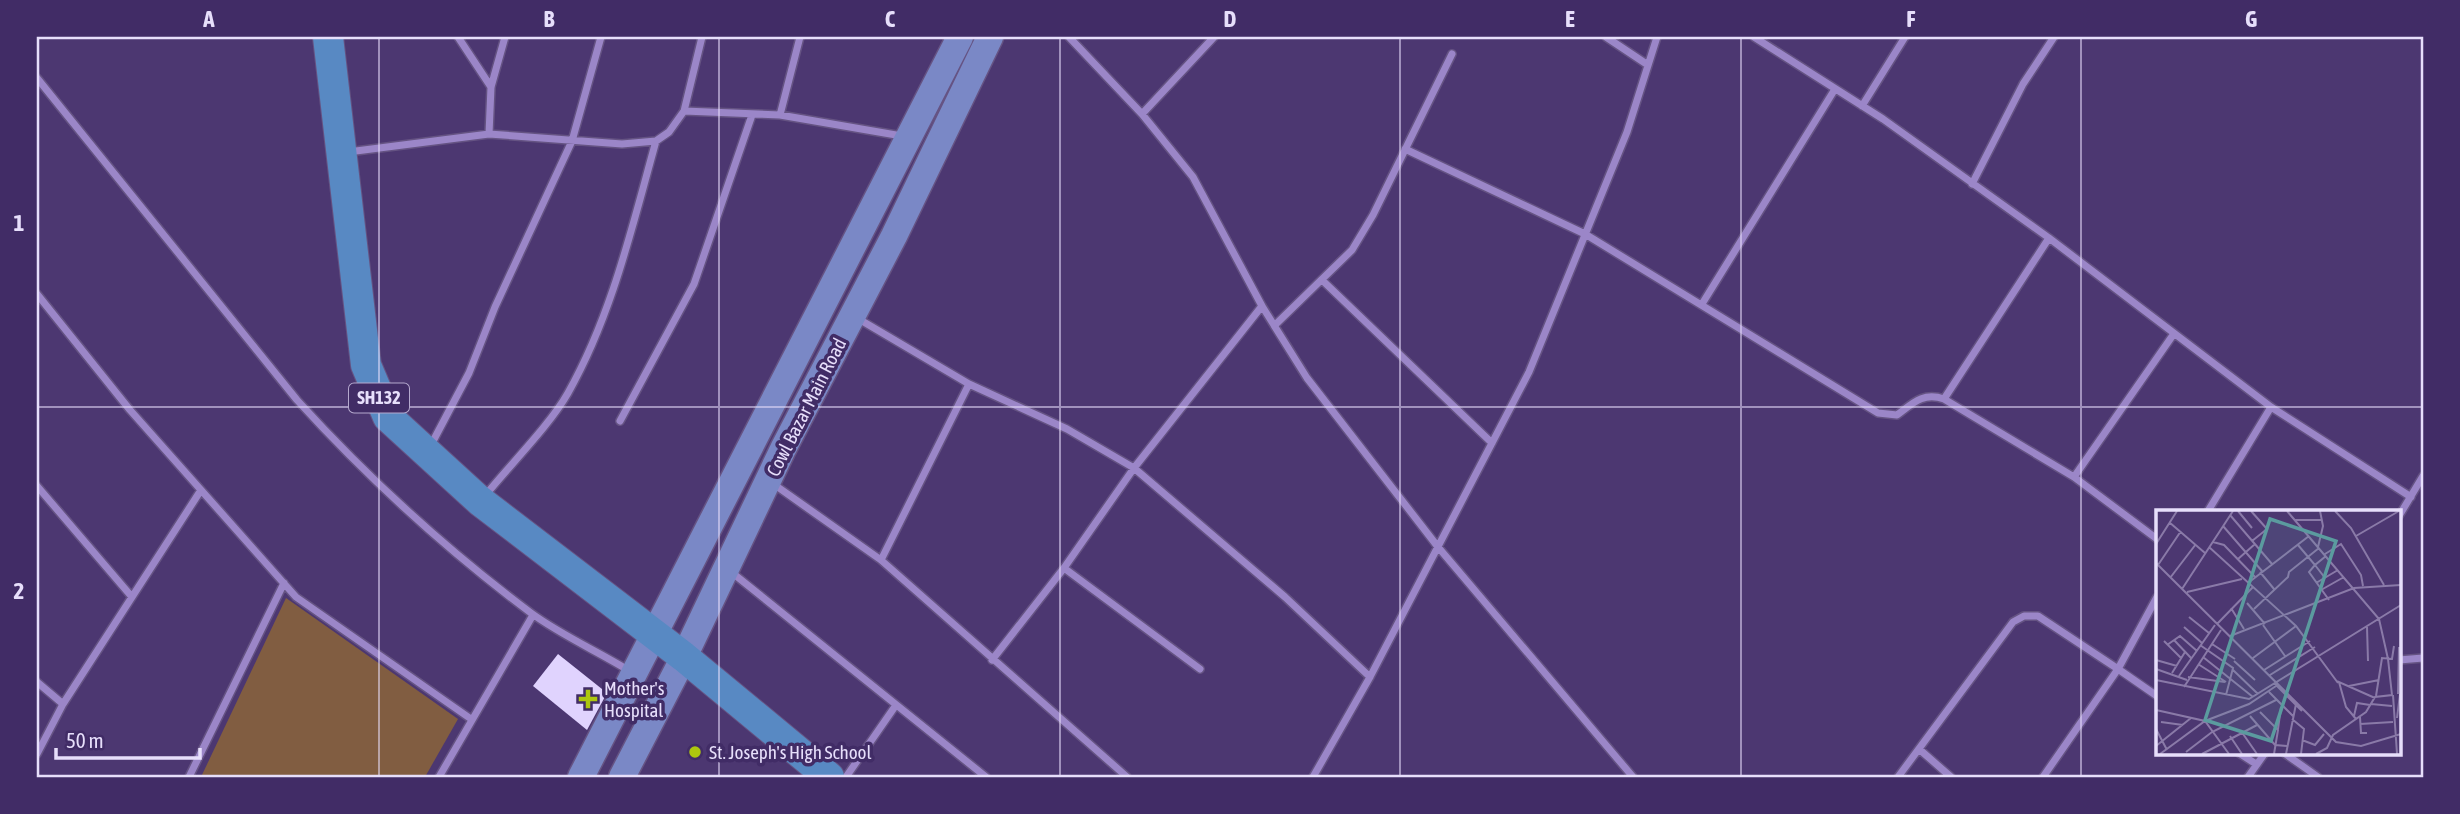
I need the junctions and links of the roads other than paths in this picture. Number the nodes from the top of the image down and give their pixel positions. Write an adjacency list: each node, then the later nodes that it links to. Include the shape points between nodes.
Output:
1 (328, 37): 31 (main road, SH132)
2 (457, 37): 19 (street)
3 (505, 37): 19 (street)
4 (601, 37): 28 (street)
5 (702, 37): 22 (street)
6 (800, 37): 25 (street)
7 (960, 37): 27 (street, Cowl Bazar Main Road)
8 (990, 37): 39 (street, Cowl Bazar Main Road)
9 (1069, 37): 23 (street)
10 (1214, 37): 23 (street)
11 (1606, 37): 17 (street)
12 (1657, 37): 17 (street)
13 (1905, 37): 21 (street)
14 (2054, 37): 32 (street, via 2023,84)
15 (1760, 38): 20 (street)
16 (1452, 54): 30 (street)
17 (1648, 65): 33 (street, via 1628,132)
18 (37, 78): 66 (street, via 333,440 443,542)
19 (491, 88): 26 (street)
20 (1835, 89): 21 (street); 37 (street)
21 (1862, 106): 32 (street)
22 (684, 111): 24 (street); 29 (street)
23 (1142, 114): 38 (street, via 1193,177)
24 (752, 115): 25 (street); 45 (street, via 694,284)
25 (780, 115): 27 (street)
26 (489, 134): 28 (street); 31 (street)
27 (909, 137): 67 (street, Cowl Bazar Main Road)
28 (572, 141): 29 (street); 47 (street, via 469,373)
29 (656, 141): 55 (street, via 596,338 567,396)
30 (1405, 149): 33 (street); 35 (street, via 1352,250)
31 (340, 153): 47 (main road, SH132, via 366,365 388,417)
32 (1972, 184): 34 (street)
33 (1585, 234): 37 (street); 46 (street, via 1529,372)
34 (2049, 238): 41 (street); 43 (street)
35 (1322, 280): 40 (street); 46 (street)
36 (37, 294): 53 (street)
37 (1702, 303): 43 (street, via 1878,413 1897,415 1932,395)
38 (1262, 306): 40 (street); 48 (street)
39 (853, 315): 42 (street); 51 (street, Cowl Bazar Main Road)
40 (1275, 325): 59 (street, via 1307,378)
41 (2173, 335): 44 (street); 50 (street)
42 (969, 384): 48 (street, via 1067,429); 60 (street)
43 (1944, 399): 50 (street)
44 (2271, 407): 54 (street); 56 (street)
45 (620, 421)
46 (1492, 443): 59 (street)
47 (426, 454): 55 (main road, SH132)
48 (1134, 468): 62 (street); 75 (street, via 1285,597)
49 (2423, 476): 54 (street)
50 (2074, 477): 58 (street)
51 (768, 480): 60 (street); 61 (street, Cowl Bazar Main Road)
52 (37, 486): 64 (street)
53 (201, 490): 63 (street); 64 (street)
54 (2411, 497): 57 (street)
55 (481, 501): 67 (main road, SH132)
56 (2208, 510)
57 (2400, 514)
58 (2156, 538)
59 (1438, 547): 75 (street); 96 (street)
60 (881, 560): 70 (street)
61 (726, 568): 68 (street, Cowl Bazar Main Road); 79 (street)
62 (1064, 568): 70 (street); 72 (street)
63 (284, 583): 80 (street, via 296,597); 87 (street)
64 (132, 597): 78 (street)
65 (2156, 599): 73 (street)
66 (533, 615): 74 (street); 80 (street)
67 (655, 635): 68 (main road, SH132); 74 (street, Cowl Bazar Main Road)
68 (684, 657): 90 (street, Cowl Bazar Main Road); 91 (main road, SH132)
69 (2423, 658): 71 (street)
70 (992, 660): 94 (street)
71 (2400, 660)
72 (1200, 669)
73 (2118, 669): 77 (street); 81 (street, via 2038,616 2024,616 2013,622); 99 (street)
74 (635, 674): 89 (street, Cowl Bazar Main Road)
75 (1370, 677): 95 (street)
76 (37, 682): 78 (street)
77 (2156, 695)
78 (63, 704): 82 (street)
79 (896, 705): 92 (street); 93 (street)
80 (471, 719): 88 (street)
81 (1919, 749): 97 (street); 98 (street)
82 (37, 754)
83 (2241, 754): 86 (street)
84 (2264, 754): 86 (street)
85 (2285, 754): 101 (street)
86 (2256, 764): 100 (street)
87 (189, 777)
88 (439, 777)
89 (581, 777)
90 (622, 777)
91 (829, 777)
92 (846, 777)
93 (986, 777)
94 (1127, 777)
95 (1313, 777)
96 (1633, 777)
97 (1898, 777)
98 (1951, 777)
99 (2043, 777)
100 (2248, 777)
101 (2318, 777)

